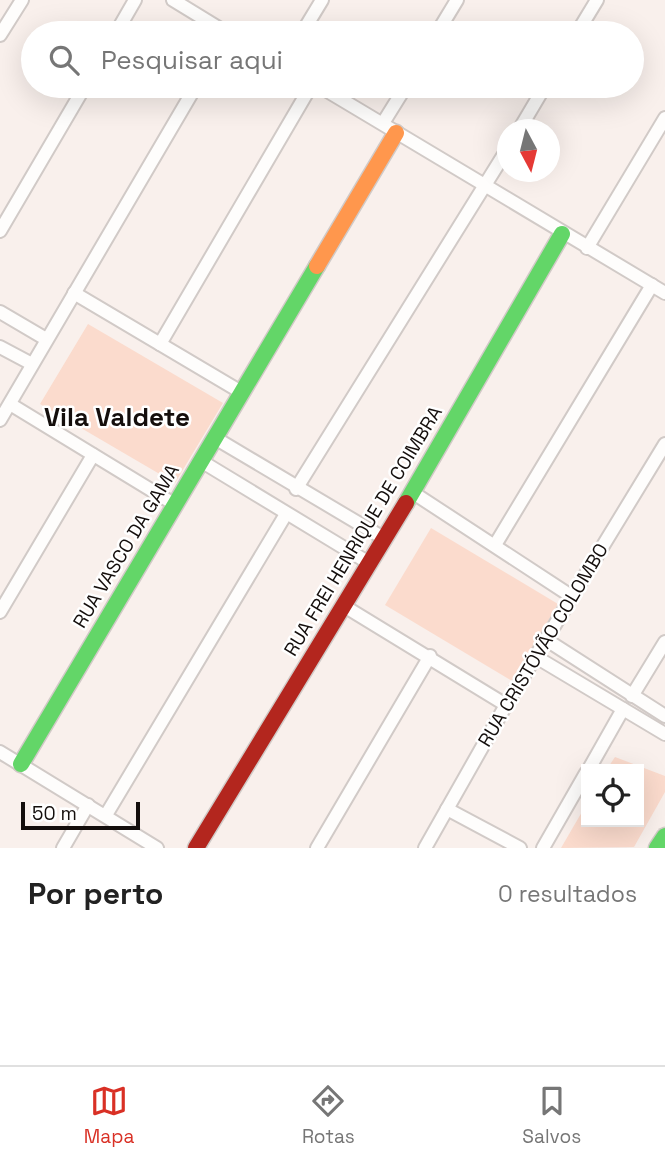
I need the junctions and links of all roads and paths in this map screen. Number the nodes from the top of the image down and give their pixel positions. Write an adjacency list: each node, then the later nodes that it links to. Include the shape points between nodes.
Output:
1 (22, 0): 13 (street)
2 (135, 0): 8 (street)
3 (173, 0): 7 (street)
4 (322, 0): 10 (street)
5 (457, 0): 11 (street)
6 (597, 0): 12 (street)
7 (190, 4): 9 (street)
8 (123, 21)
9 (212, 21)
10 (309, 21)
11 (444, 21)
12 (584, 21)
13 (0, 35)
14 (78, 98): 25 (street)
15 (189, 98): 29 (street)
16 (305, 98): 33 (street)
17 (339, 98): 22 (street)
18 (400, 98): 22 (street)
19 (538, 98): 21 (street)
20 (665, 118): 27 (street)
21 (526, 119)
22 (389, 128): 24 (street); 36 (street, RUA VASCO DA GAMA)
23 (497, 165): 24 (street)
24 (484, 186): 26 (street); 43 (street)
25 (0, 231)
26 (562, 234): 27 (street); 44 (street, RUA FREI HENRIQUE DE COIMBRA)
27 (587, 247): 28 (street)
28 (652, 285): 30 (street); 48 (street)
29 (74, 293): 32 (street); 33 (street)
30 (665, 293)
31 (0, 312): 32 (street)
32 (46, 339): 35 (street)
33 (160, 344): 36 (street)
34 (0, 347): 35 (street)
35 (32, 365): 37 (street)
36 (241, 392): 39 (street, RUA VASCO DA GAMA)
37 (9, 404): 38 (street); 41 (street)
38 (0, 420)
39 (215, 438): 42 (street, RUA VASCO DA GAMA); 43 (street)
40 (665, 444): 50 (street, RUA CRISTÓVÃO COLOMBO)
41 (93, 455): 45 (street); 52 (street)
42 (201, 461): 45 (street, RUA VASCO DA GAMA); 46 (street)
43 (296, 489): 47 (street)
44 (412, 492): 47 (street, RUA FREI HENRIQUE DE COIMBRA); 48 (street)
45 (174, 504): 63 (street, RUA VASCO DA GAMA)
46 (286, 514): 49 (street); 68 (street)
47 (385, 539): 49 (street, RUA FREI HENRIQUE DE COIMBRA)
48 (495, 545): 50 (street)
49 (369, 563): 51 (street, RUA FREI HENRIQUE DE COIMBRA)
50 (571, 596): 53 (street, RUA CRISTÓVÃO COLOMBO)
51 (344, 606): 55 (street); 72 (street, RUA FREI HENRIQUE DE COIMBRA)
52 (0, 612)
53 (545, 639): 56 (street, RUA CRISTÓVÃO COLOMBO); 57 (street)
54 (665, 642): 57 (street)
55 (430, 656): 58 (street); 73 (street)
56 (536, 657): 58 (street, RUA CRISTÓVÃO COLOMBO); 59 (street)
57 (632, 696): 60 (street)
58 (506, 705): 67 (street, RUA CRISTÓVÃO COLOMBO)
59 (623, 709): 61 (street); 64 (street)
60 (665, 716)
61 (665, 734)
62 (0, 752): 63 (street)
63 (21, 764): 66 (street)
64 (591, 764)
65 (581, 782): 76 (street)
66 (88, 805): 68 (street); 70 (street)
67 (446, 809): 74 (street, RUA CRISTÓVÃO COLOMBO); 75 (street)
68 (106, 815): 71 (street)
69 (665, 836): 77 (street)
70 (63, 848)
71 (157, 848)
72 (196, 848)
73 (317, 848)
74 (425, 848)
75 (520, 848)
76 (543, 848)
77 (657, 848)

